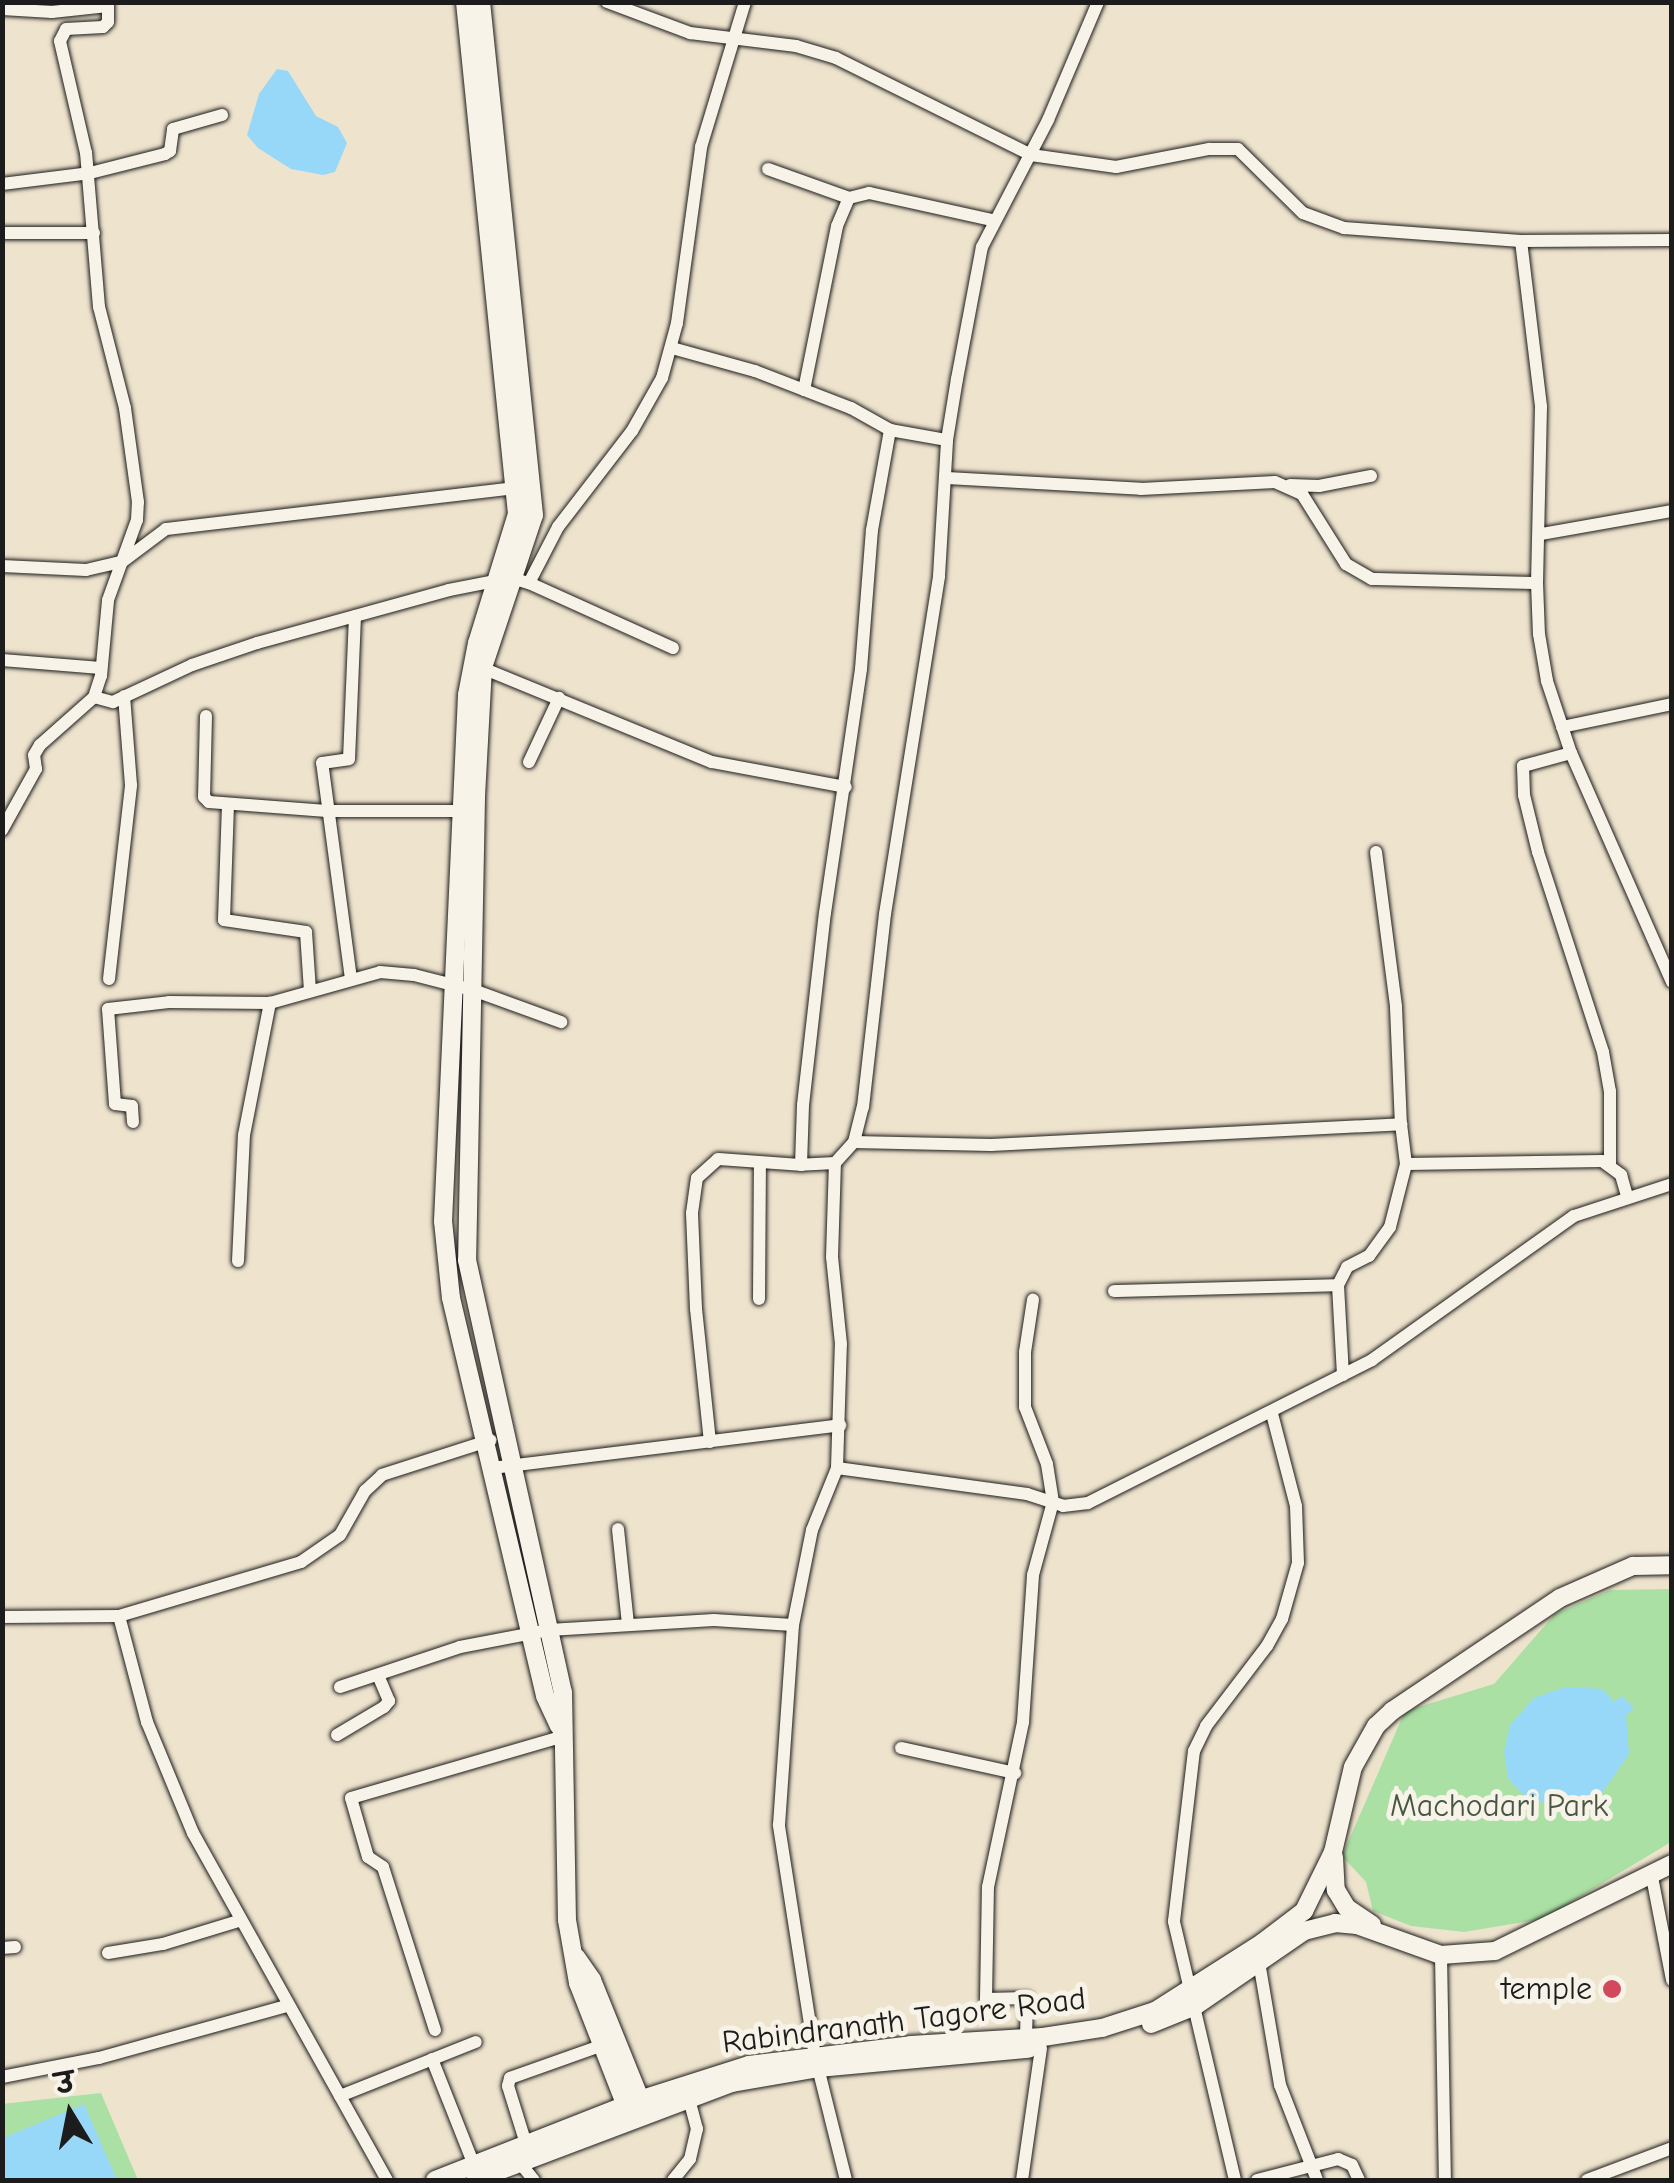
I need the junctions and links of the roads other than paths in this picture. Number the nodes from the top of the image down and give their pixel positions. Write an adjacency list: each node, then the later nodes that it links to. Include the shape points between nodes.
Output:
1 (464, 2): 27 (street)
2 (481, 2): 32 (street, via 534,506)
3 (607, 2): 8 (street, via 672,28)
4 (745, 2): 8 (street)
5 (1098, 2): 10 (street)
6 (108, 4): 7 (street, via 52,12); 12 (street, via 103,27 66,29 60,41)
7 (2, 9)
8 (734, 40): 10 (street, via 836,58); 20 (street, via 694,180)
9 (222, 115): 12 (street, via 172,129 165,154)
10 (1031, 155): 15 (street); 18 (street, via 1116,167 1209,148 1238,149 1303,214 1321,222)
11 (768, 170): 14 (street)
12 (90, 173): 13 (street); 16 (street)
13 (2, 184)
14 (849, 198): 15 (street, via 869,193); 21 (street, via 837,226)
15 (992, 220): 23 (street, via 976,272)
16 (94, 233): 17 (street); 30 (street, via 102,326 137,479 137,520)
17 (2, 234)
18 (1521, 240): 19 (street); 29 (street, via 1541,408)
19 (1672, 240)
20 (672, 348): 21 (street); 32 (street, via 650,402)
21 (804, 390): 22 (street)
22 (890, 430): 23 (street); 47 (street, via 872,530)
23 (947, 440): 25 (street)
24 (1371, 476): 26 (street)
25 (946, 478): 26 (street, via 1140,489); 63 (street, via 930,642)
26 (1287, 485): 33 (street, via 1312,508 1346,564 1372,579)
27 (514, 488): 30 (street, via 166,529); 32 (street)
28 (1672, 511): 29 (street)
29 (1541, 534): 33 (street)
30 (122, 562): 31 (street, via 86,570); 38 (street, via 108,600)
31 (2, 566)
32 (513, 580): 34 (street); 35 (street); 37 (street)
33 (1537, 583): 44 (street, via 1539,634)
34 (355, 616): 39 (street, via 225,654); 49 (street, via 350,759 322,764)
35 (673, 648)
36 (2, 660): 38 (street)
37 (478, 665): 41 (street); 50 (street); 57 (street)
38 (101, 668): 40 (street)
39 (124, 696): 40 (street, via 113,702); 53 (street, via 132,785)
40 (94, 697): 51 (street, via 40,746 36,769)
41 (558, 698): 46 (street); 47 (street, via 712,762)
42 (1672, 704): 44 (street)
43 (206, 716): 48 (street, via 204,800)
44 (1562, 727): 45 (street)
45 (1570, 753): 55 (street); 66 (street, via 1523,766 1524,795 1603,1052)
46 (529, 762)
47 (846, 788): 67 (street, via 809,1048)
48 (228, 805): 49 (street); 58 (street, via 224,920 306,932)
49 (328, 811): 50 (street); 54 (street)
50 (461, 811): 56 (street)
51 (2, 830)
52 (1376, 852): 62 (street, via 1394,992)
53 (109, 979)
54 (350, 980): 56 (street, via 380,972); 58 (street)
55 (1672, 982)
56 (452, 986): 57 (street); 80 (street, via 444,1234 451,1298)
57 (473, 990): 60 (street); 79 (street, via 467,1260)
58 (310, 991): 59 (street)
59 (270, 1003): 61 (street, via 108,1009 115,1104 132,1106); 71 (street, via 244,1135)
60 (561, 1022)
61 (134, 1122)
62 (1401, 1124): 63 (street, via 991,1145); 68 (street)
63 (854, 1142): 65 (street)
64 (760, 1163): 67 (street); 74 (street); 81 (street, via 718,1159 706,1166 694,1190 696,1310)
65 (835, 1163): 67 (street); 78 (street)
66 (1610, 1163): 68 (street); 70 (street)
67 (801, 1164)
68 (1406, 1164): 72 (street, via 1390,1227)
69 (1672, 1184): 70 (street)
70 (1626, 1196): 76 (street, via 1540,1236 1436,1317)
71 (238, 1261)
72 (1338, 1284): 73 (street); 76 (street)
73 (1114, 1291)
74 (759, 1299)
75 (1033, 1300): 85 (street, via 1025,1407 1050,1474)
76 (1343, 1375): 77 (street)
77 (1272, 1414): 85 (street, via 1101,1498 1076,1506); 109 (street, via 1296,1506 1298,1563 1282,1619 1194,1751 1174,1920)
78 (840, 1425): 81 (street); 84 (street)
79 (508, 1436): 80 (street); 82 (street)
80 (486, 1442): 83 (street); 89 (street, via 382,1475 340,1535 314,1556)
81 (710, 1442): 82 (street)
82 (513, 1464): 83 (street); 92 (street)
83 (492, 1468): 92 (street)
84 (837, 1468): 85 (street); 91 (street, via 812,1530)
85 (1053, 1502): 98 (street, via 1032,1575)
86 (618, 1530): 90 (street)
87 (1672, 1565): 99 (street, Rabindranath Tagore Road, via 1633,1566 1560,1598 1392,1712 1353,1767)
88 (2, 1616): 89 (street)
89 (119, 1616): 102 (street, via 160,1758)
90 (628, 1624): 91 (street, via 739,1619); 92 (street)
91 (793, 1625): 116 (street, via 779,1825)
92 (540, 1631): 93 (street, via 460,1647); 96 (street, via 563,1692)
93 (378, 1678): 94 (street); 95 (street, via 388,1701 384,1708)
94 (340, 1687)
95 (338, 1736)
96 (564, 1736): 105 (street); 111 (street, via 350,1798 368,1857 382,1867)
97 (901, 1748): 98 (street)
98 (1015, 1773): 113 (street, via 988,1887 986,1999 1027,1998)
99 (1333, 1852): 103 (street, via 1336,1890 1347,1908); 109 (street, Rabindranath Tagore Road, via 1304,1911)
100 (1672, 1864): 101 (street, Rabindranath Tagore Road)
101 (1652, 1877): 106 (street, Rabindranath Tagore Road, via 1495,1952); 108 (street)
102 (238, 1921): 104 (street); 110 (street)
103 (1385, 1934): 106 (street, Rabindranath Tagore Road); 107 (street, Rabindranath Tagore Road, via 1335,1923 1304,1932)
104 (108, 1953)
105 (573, 1953): 114 (street); 120 (street, via 592,1980)
106 (1441, 1954): 134 (street)
107 (1259, 1962): 109 (street, Rabindranath Tagore Road); 124 (street, via 1280,2085)
108 (1672, 1980)
109 (1193, 1998): 113 (street, Rabindranath Tagore Road); 131 (street)
110 (288, 2006): 117 (street); 118 (street)
111 (435, 2030)
112 (476, 2042): 115 (street)
113 (1034, 2043): 116 (street, Rabindranath Tagore Road); 130 (street)
114 (602, 2044): 120 (street); 122 (street, via 510,2078)
115 (432, 2059): 118 (street); 123 (street)
116 (816, 2062): 119 (street, Rabindranath Tagore Road); 120 (street, Rabindranath Tagore Road, via 750,2065); 129 (street)
117 (2, 2077)
118 (340, 2096): 125 (street)
119 (688, 2096): 120 (street, Rabindranath Tagore Road); 128 (street, via 697,2129 690,2159)
120 (636, 2109): 122 (street, Rabindranath Tagore Road)
121 (1672, 2148): 135 (street)
122 (523, 2155): 123 (street, Rabindranath Tagore Road); 127 (street)
123 (475, 2173): 126 (street, Rabindranath Tagore Road)
124 (1315, 2173): 132 (street); 133 (street, via 1346,2160)
125 (387, 2180)
126 (435, 2180)
127 (534, 2180)
128 (673, 2180)
129 (846, 2180)
130 (1022, 2180)
131 (1235, 2180)
132 (1256, 2180)
133 (1359, 2180)
134 (1445, 2180)
135 (1587, 2180)

